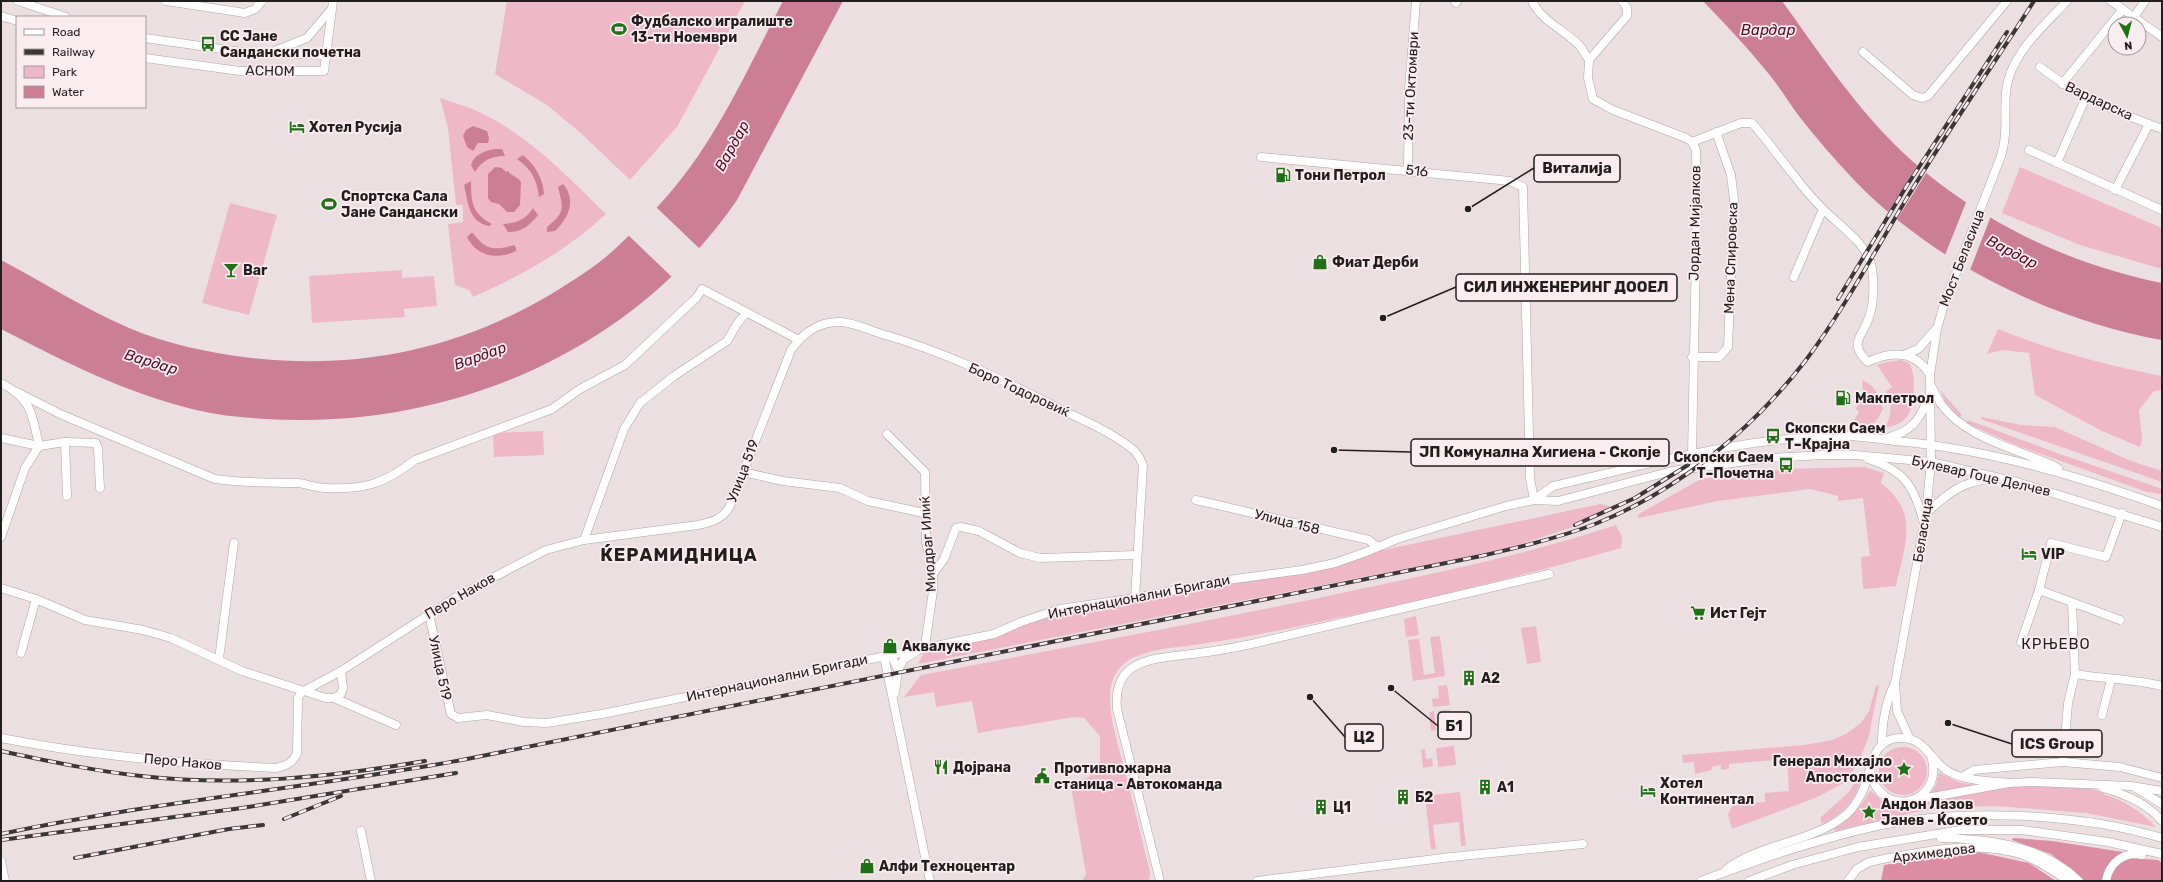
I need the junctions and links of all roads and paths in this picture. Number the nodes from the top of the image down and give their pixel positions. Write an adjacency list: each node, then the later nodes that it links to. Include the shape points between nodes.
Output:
1 (18, 1): 14 (street)
2 (166, 1): 3 (street, via 245,13 255,9)
3 (262, 1)
4 (1416, 1): 36 (street, 23-ти Октомври, via 1409,89)
5 (1532, 1): 25 (street, via 1550,23 1580,46)
6 (1622, 1): 25 (street, via 1627,8 1627,16)
7 (2007, 1): 21 (street, via 1928,96 1922,98 1914,95)
8 (2067, 1): 42 (street, Мост Беласица, via 2032,39 2013,68 2006,91 2005,143 1944,304)
9 (2111, 1): 12 (street)
10 (2145, 1): 16 (street)
11 (332, 5): 22 (street, via 307,38 283,49); 23 (street)
12 (2123, 9): 15 (street); 27 (street)
13 (1, 16): 17 (street)
14 (63, 16)
15 (2133, 16)
16 (2135, 16)
17 (16, 21)
18 (2147, 26): 19 (street)
19 (2162, 37)
20 (146, 38): 22 (street, АСНОМ)
21 (1863, 52)
22 (258, 53): 23 (street, АСНОМ)
23 (326, 55): 24 (street, АСНОМ, via 324,71 240,70)
24 (146, 58)
25 (1588, 60): 32 (street, via 1588,78 1593,99 1613,110)
26 (2040, 66): 27 (street, Вардарска)
27 (2062, 84): 28 (street, Вардарска)
28 (2086, 97): 29 (street, Вардарска); 35 (street)
29 (2149, 124): 30 (street, Вардарска); 37 (street)
30 (2162, 129)
31 (1716, 132): 32 (street); 38 (street, via 1752,123); 45 (street, Мена Спировска, via 1731,175 1734,200 1728,348 1719,357)
32 (1692, 142): 45 (street, Јордан Мијалков, via 1696,150 1697,201)
33 (2029, 150): 35 (street)
34 (1261, 157): 36 (street, 516)
35 (2057, 163): 37 (street)
36 (1408, 170): 65 (street, 516, via 1510,181 1523,186 1530,478)
37 (2115, 190): 39 (street)
38 (1823, 209): 40 (street); 44 (street, via 1861,246 1869,258 1872,269 1872,307 1858,340 1860,355 1868,362)
39 (2162, 210)
40 (1794, 277)
41 (746, 313): 43 (street); 49 (street, via 702,289 698,297 625,365 580,389 552,409 415,460 378,484 353,488 216,479 60,414); 73 (street, via 727,341 674,376 640,403 624,429)
42 (1937, 329): 44 (street, via 1918,349); 46 (street, Мост Беласица)
43 (799, 340): 59 (street, Улица 519, via 791,350); 76 (street, Боро Тодоровиќ, via 816,326 829,323 852,324 930,350 1011,383 1132,448 1143,465)
44 (1902, 355): 46 (street, via 1922,362)
45 (1692, 357): 56 (street, Јордан Мијалков)
46 (1930, 375): 48 (street, Беласица)
47 (1, 383): 49 (street)
48 (1930, 388): 52 (street, via 1923,410 1911,427 1903,433); 54 (street, Беласица); 60 (street, via 1962,424)
49 (18, 392): 55 (street, via 28,405)
50 (886, 434): 67 (street, Миодраг Илиќ, via 925,472)
51 (1, 438): 55 (street)
52 (1883, 440): 54 (street, Булевар Гоце Делчев); 56 (street, Булевар Гоце Делчев, via 1846,436 1812,438)
53 (65, 442): 55 (street); 62 (street, via 96,444); 63 (street)
54 (1931, 445): 58 (street, Беласица); 60 (street, Булевар Гоце Делчев, via 2007,459)
55 (39, 446): 72 (street, via 25,468)
56 (1692, 454): 65 (street, Булевар Гоце Делчев, via 1553,486)
57 (1855, 455): 58 (street, Булевар Гоце Делчев); 65 (street, Булевар Гоце Делчев, via 1791,456 1735,462 1672,471 1558,501); 70 (street, via 1883,464 1906,480 1918,502)
58 (1931, 462): 61 (street, Булевар Гоце Делчев); 69 (street, Беласица)
59 (742, 472): 67 (street, via 783,481 840,488 868,501); 73 (street, Улица 519, via 728,510 714,522)
60 (2073, 476): 66 (street, Булевар Гоце Делчев)
61 (2017, 482): 68 (street, Булевар Гоце Делчев); 69 (street, via 1991,479 1972,481 1956,489)
62 (100, 488)
63 (67, 496)
64 (1196, 500): 75 (street, Улица 158, via 1370,540)
65 (1534, 500): 75 (street, Интернационални Бригади, via 1462,518)
66 (2162, 506)
67 (924, 513): 77 (street, Миодраг Илиќ, via 926,542)
68 (2122, 513): 71 (street, Булевар Гоце Делчев); 80 (street, via 2106,557 2051,544)
69 (1926, 514): 70 (street, Беласица)
70 (1924, 524): 95 (street, Беласица)
71 (2162, 526)
72 (1, 537)
73 (584, 540): 84 (street, Перо Наков, via 546,550)
74 (234, 543): 90 (street)
75 (1377, 547): 81 (street, Интернационални Бригади, via 1335,563 1302,570 1228,580)
76 (1136, 555): 77 (street, via 1040,558 1020,553 979,531 961,527 956,528 944,559); 81 (street, Боро Тодоровиќ)
77 (933, 574): 87 (street, Миодраг Илиќ)
78 (1549, 574): 128 (street, via 1256,643 1147,660 1130,669 1118,684 1117,709)
79 (1, 588): 82 (street)
80 (2039, 590): 83 (street); 86 (street)
81 (1135, 598): 87 (street, Интернационални Бригади, via 1060,609 994,634)
82 (36, 599): 88 (street); 90 (street, via 85,620 160,635)
83 (2072, 603): 85 (street); 93 (street)
84 (429, 614): 92 (street, Перо Наков); 101 (street, Улица 519, via 448,709)
85 (2120, 620)
86 (2021, 642)
87 (925, 646): 89 (street, Интернационални Бригади); 91 (street, via 904,659)
88 (21, 653)
89 (888, 655): 91 (street); 99 (street, Интернационални Бригади); 101 (street, Интернационални Бригади, via 578,719 547,723 524,722 487,715)
90 (219, 659): 97 (street)
91 (898, 670): 99 (street, Интернационални Бригади)
92 (341, 671): 97 (street, Перо Наков); 98 (street, via 343,688)
93 (2075, 674): 94 (street); 107 (street, via 2068,703)
94 (2111, 680): 96 (street); 100 (street)
95 (1895, 683): 103 (street, Беласица, via 1897,711); 105 (street, Беласица, via 1887,699 1882,725)
96 (2162, 686)
97 (302, 692): 98 (street); 104 (street, Перо Наков, via 298,698 297,754 288,764 276,768 163,762)
98 (334, 698): 102 (street)
99 (894, 699): 127 (street, Интернационални Бригади)
100 (2102, 715)
101 (458, 718)
102 (396, 725)
103 (1910, 739): 105 (street, via 1900,737); 106 (street, via 1926,748)
104 (1, 740)
105 (1882, 744): 108 (street, via 1875,752)
106 (1931, 756): 109 (street, via 1948,771); 115 (street, via 1934,764 1932,780 1924,793)
107 (2063, 762): 109 (street, via 1974,770); 110 (street, via 2120,767)
108 (1870, 771): 115 (street, via 1872,782 1878,792 1898,802); 124 (street, via 1858,801 1843,818 1739,861)
109 (1962, 777): 111 (street)
110 (2162, 778)
111 (2009, 783): 112 (street); 115 (street)
112 (2087, 783): 113 (street); 117 (street, via 2136,800)
113 (2131, 786): 114 (street); 116 (street)
114 (2162, 791)
115 (1910, 801)
116 (2162, 804)
117 (2162, 821)
118 (361, 831): 126 (street)
119 (1922, 838): 122 (street, via 1961,830 2022,830 2108,842); 131 (street, via 1858,847 1792,865); 134 (street, via 1987,840 2023,848 2060,866)
120 (2162, 838): 124 (street, via 2115,826 2045,818 1937,818 1878,826 1843,835)
121 (1583, 844): 129 (street, via 1458,856)
122 (2162, 854): 135 (street, via 2148,856 2133,853 2123,857 2110,868)
123 (1, 861): 125 (street)
124 (1721, 874): 130 (street)
125 (5, 881)
126 (371, 881)
127 (930, 881)
128 (1160, 881)
129 (1257, 881)
130 (1701, 881)
131 (1749, 881)
132 (1848, 881): 133 (street, Архимедова, via 1857,869 1869,862 1953,849 1984,847 2023,855)
133 (2068, 881)
134 (2079, 881)
135 (2106, 881)

